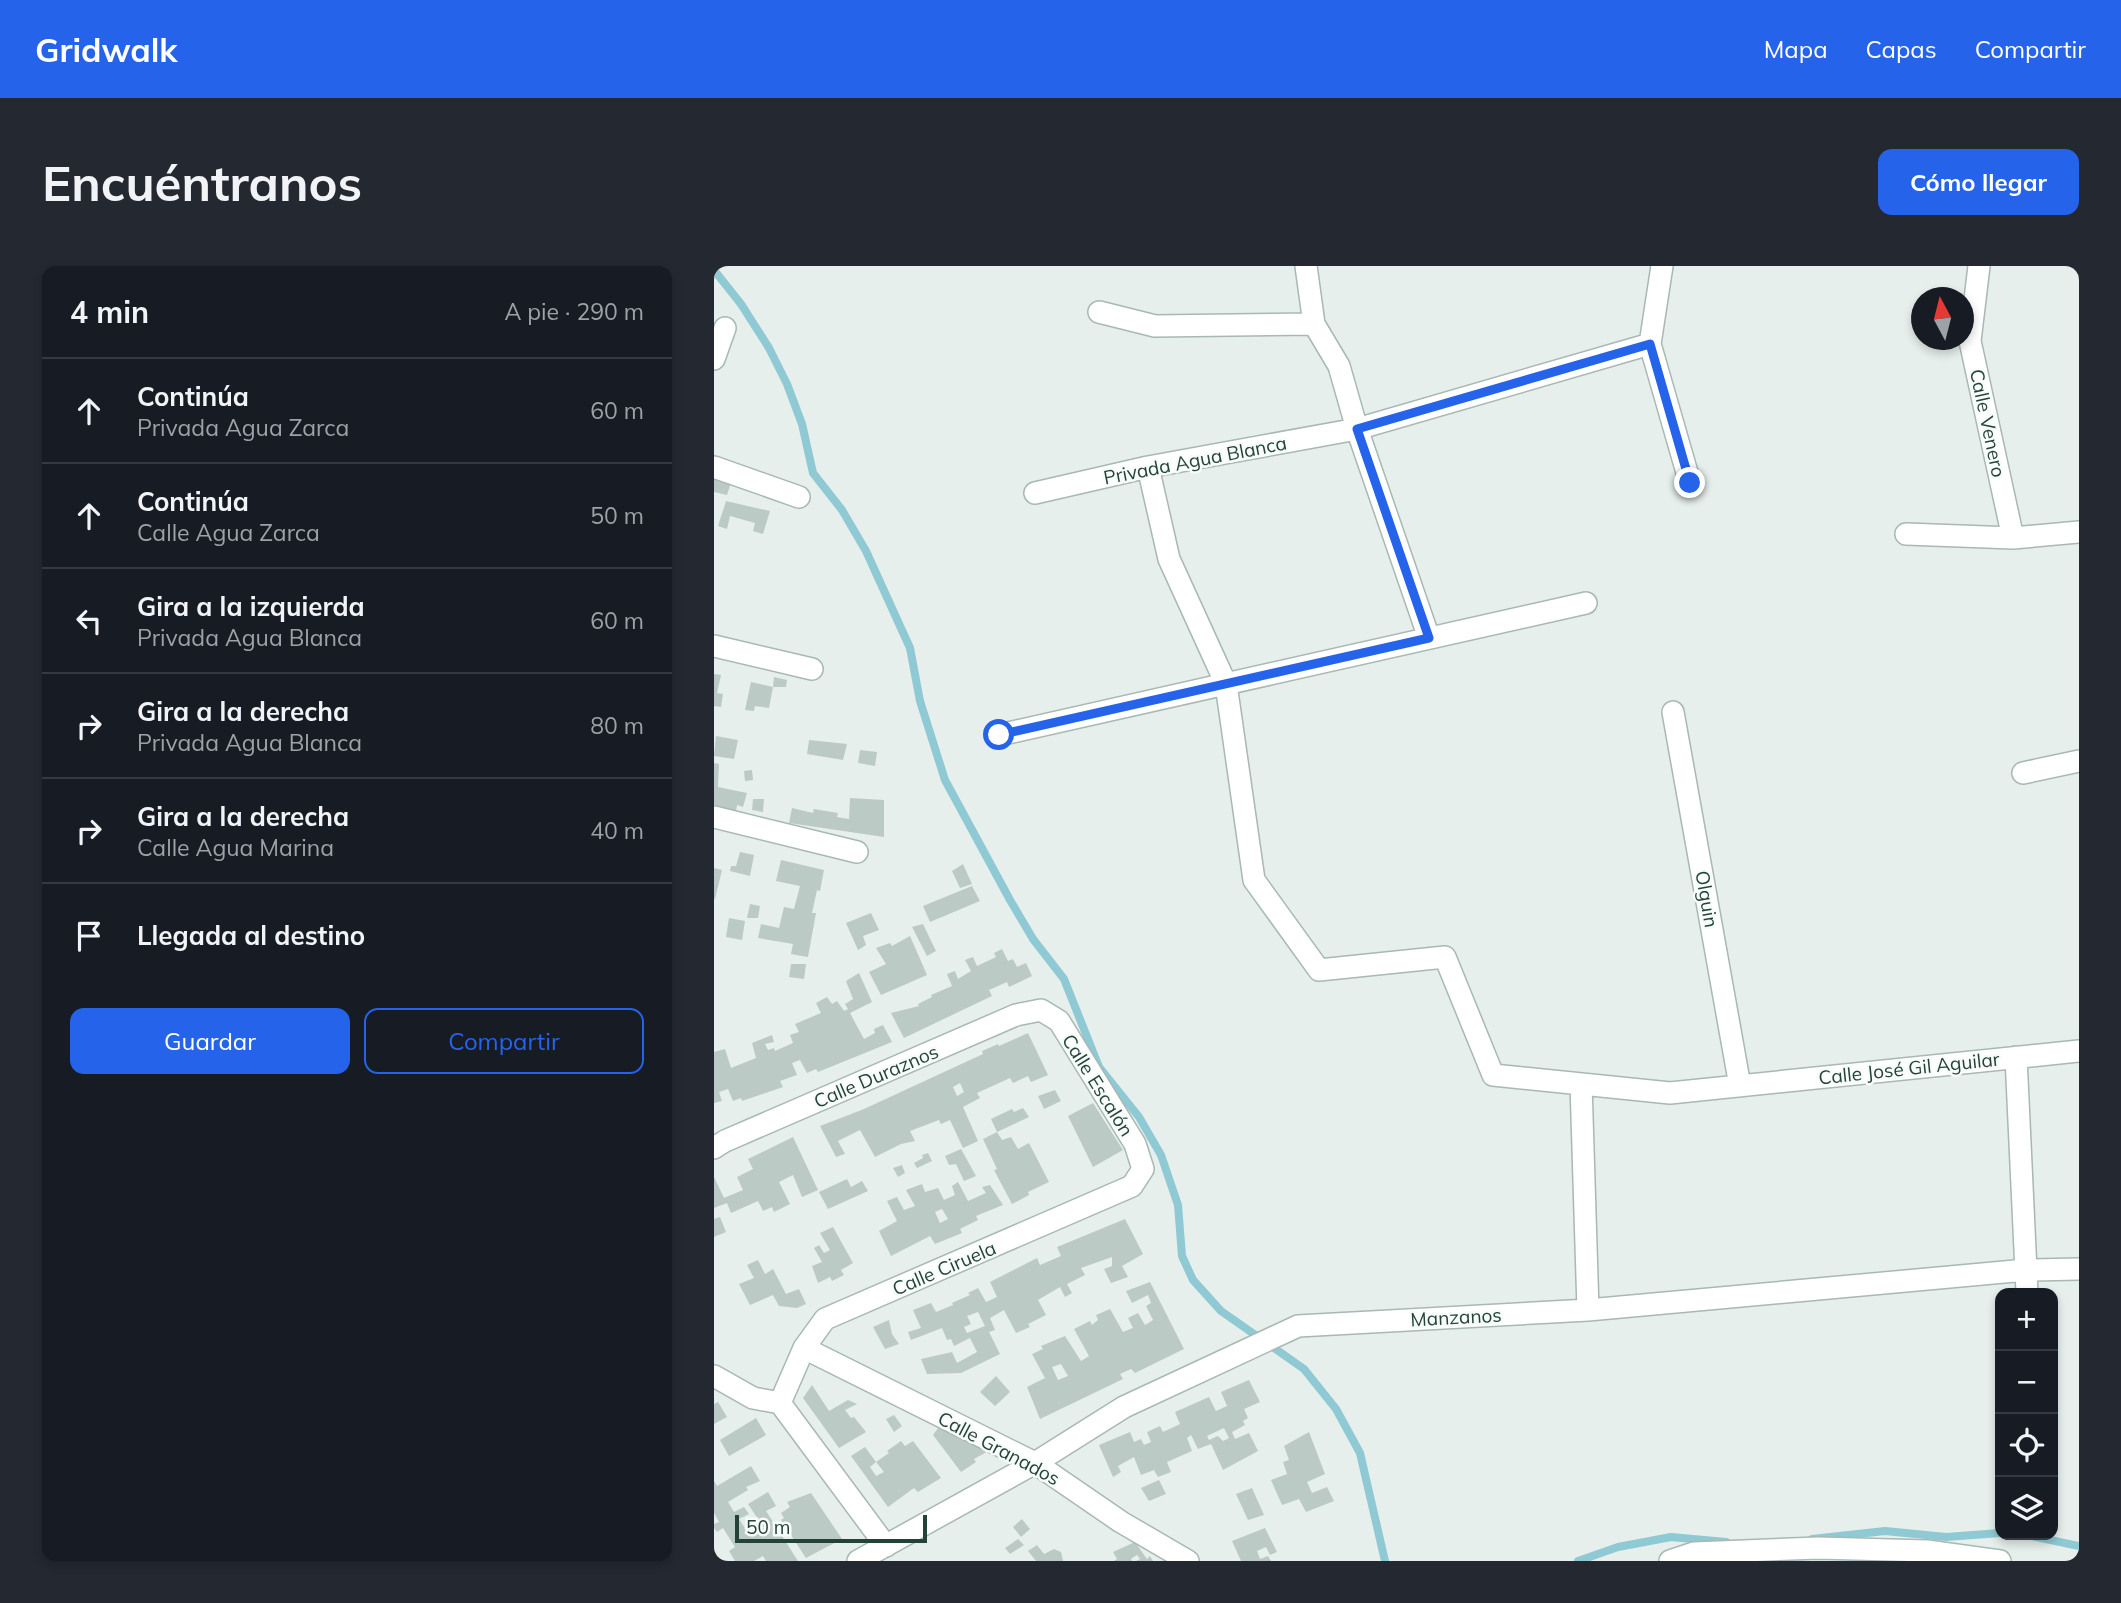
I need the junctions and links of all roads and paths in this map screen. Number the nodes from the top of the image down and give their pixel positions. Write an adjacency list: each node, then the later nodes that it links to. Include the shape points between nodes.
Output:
1 (1306, 266): 5 (street)
2 (1662, 266): 7 (street)
3 (1979, 266): 17 (street, Calle Venero, via 1970,341)
4 (1099, 312): 5 (street, via 1155,326)
5 (1314, 324): 9 (street, via 1339,366)
6 (725, 328): 8 (street)
7 (1650, 344): 9 (street, Privada Agua Blanca); 12 (street)
8 (714, 359)
9 (1357, 429): 11 (street, Privada Agua Blanca); 19 (street)
10 (714, 467): 14 (street)
11 (1148, 467): 13 (street, Privada Agua Blanca); 22 (street, via 1169,559)
12 (1690, 483)
13 (1035, 493)
14 (799, 497)
15 (2079, 532): 17 (street)
16 (1906, 534): 17 (street)
17 (2013, 538)
18 (1586, 603): 19 (street)
19 (1429, 638): 22 (street)
20 (714, 646): 21 (street)
21 (812, 669)
22 (1226, 684): 24 (street); 32 (street, Calle José Gil Aguilar, via 1254,880 1319,970 1445,957 1493,1075)
23 (1673, 712): 33 (street, Olguin)
24 (999, 735)
25 (2079, 761): 26 (street)
26 (2023, 773)
27 (714, 817): 28 (street)
28 (857, 852)
29 (1041, 1010): 34 (street, Calle Duraznos, via 1016,1015); 35 (street, Calle Escalón, via 1059,1021 1135,1144)
30 (2079, 1051): 31 (street, Calle José Gil Aguilar)
31 (2016, 1057): 33 (street, Calle José Gil Aguilar); 37 (street)
32 (1581, 1084): 33 (street, Calle José Gil Aguilar, via 1670,1093); 39 (street)
33 (1740, 1086)
34 (714, 1148)
35 (1143, 1169): 40 (street, Calle Ciruela, via 1132,1186 825,1319)
36 (2079, 1269): 37 (street, Manzanos)
37 (2026, 1270): 38 (street); 39 (street, Manzanos)
38 (2027, 1288)
39 (1588, 1310): 43 (street, Manzanos, via 1298,1326 1124,1407)
40 (804, 1348): 42 (street, Calle Ciruela); 43 (street, Calle Granados)
41 (714, 1376): 42 (street, via 753,1398)
42 (780, 1403): 44 (street)
43 (1035, 1463): 44 (street, Manzanos); 46 (street, Calle Granados)
44 (886, 1546): 45 (street, Manzanos)
45 (858, 1561)
46 (1188, 1561)
47 (1670, 1561): 48 (street, via 1694,1553 1818,1548 1927,1551)
48 (2000, 1561)

